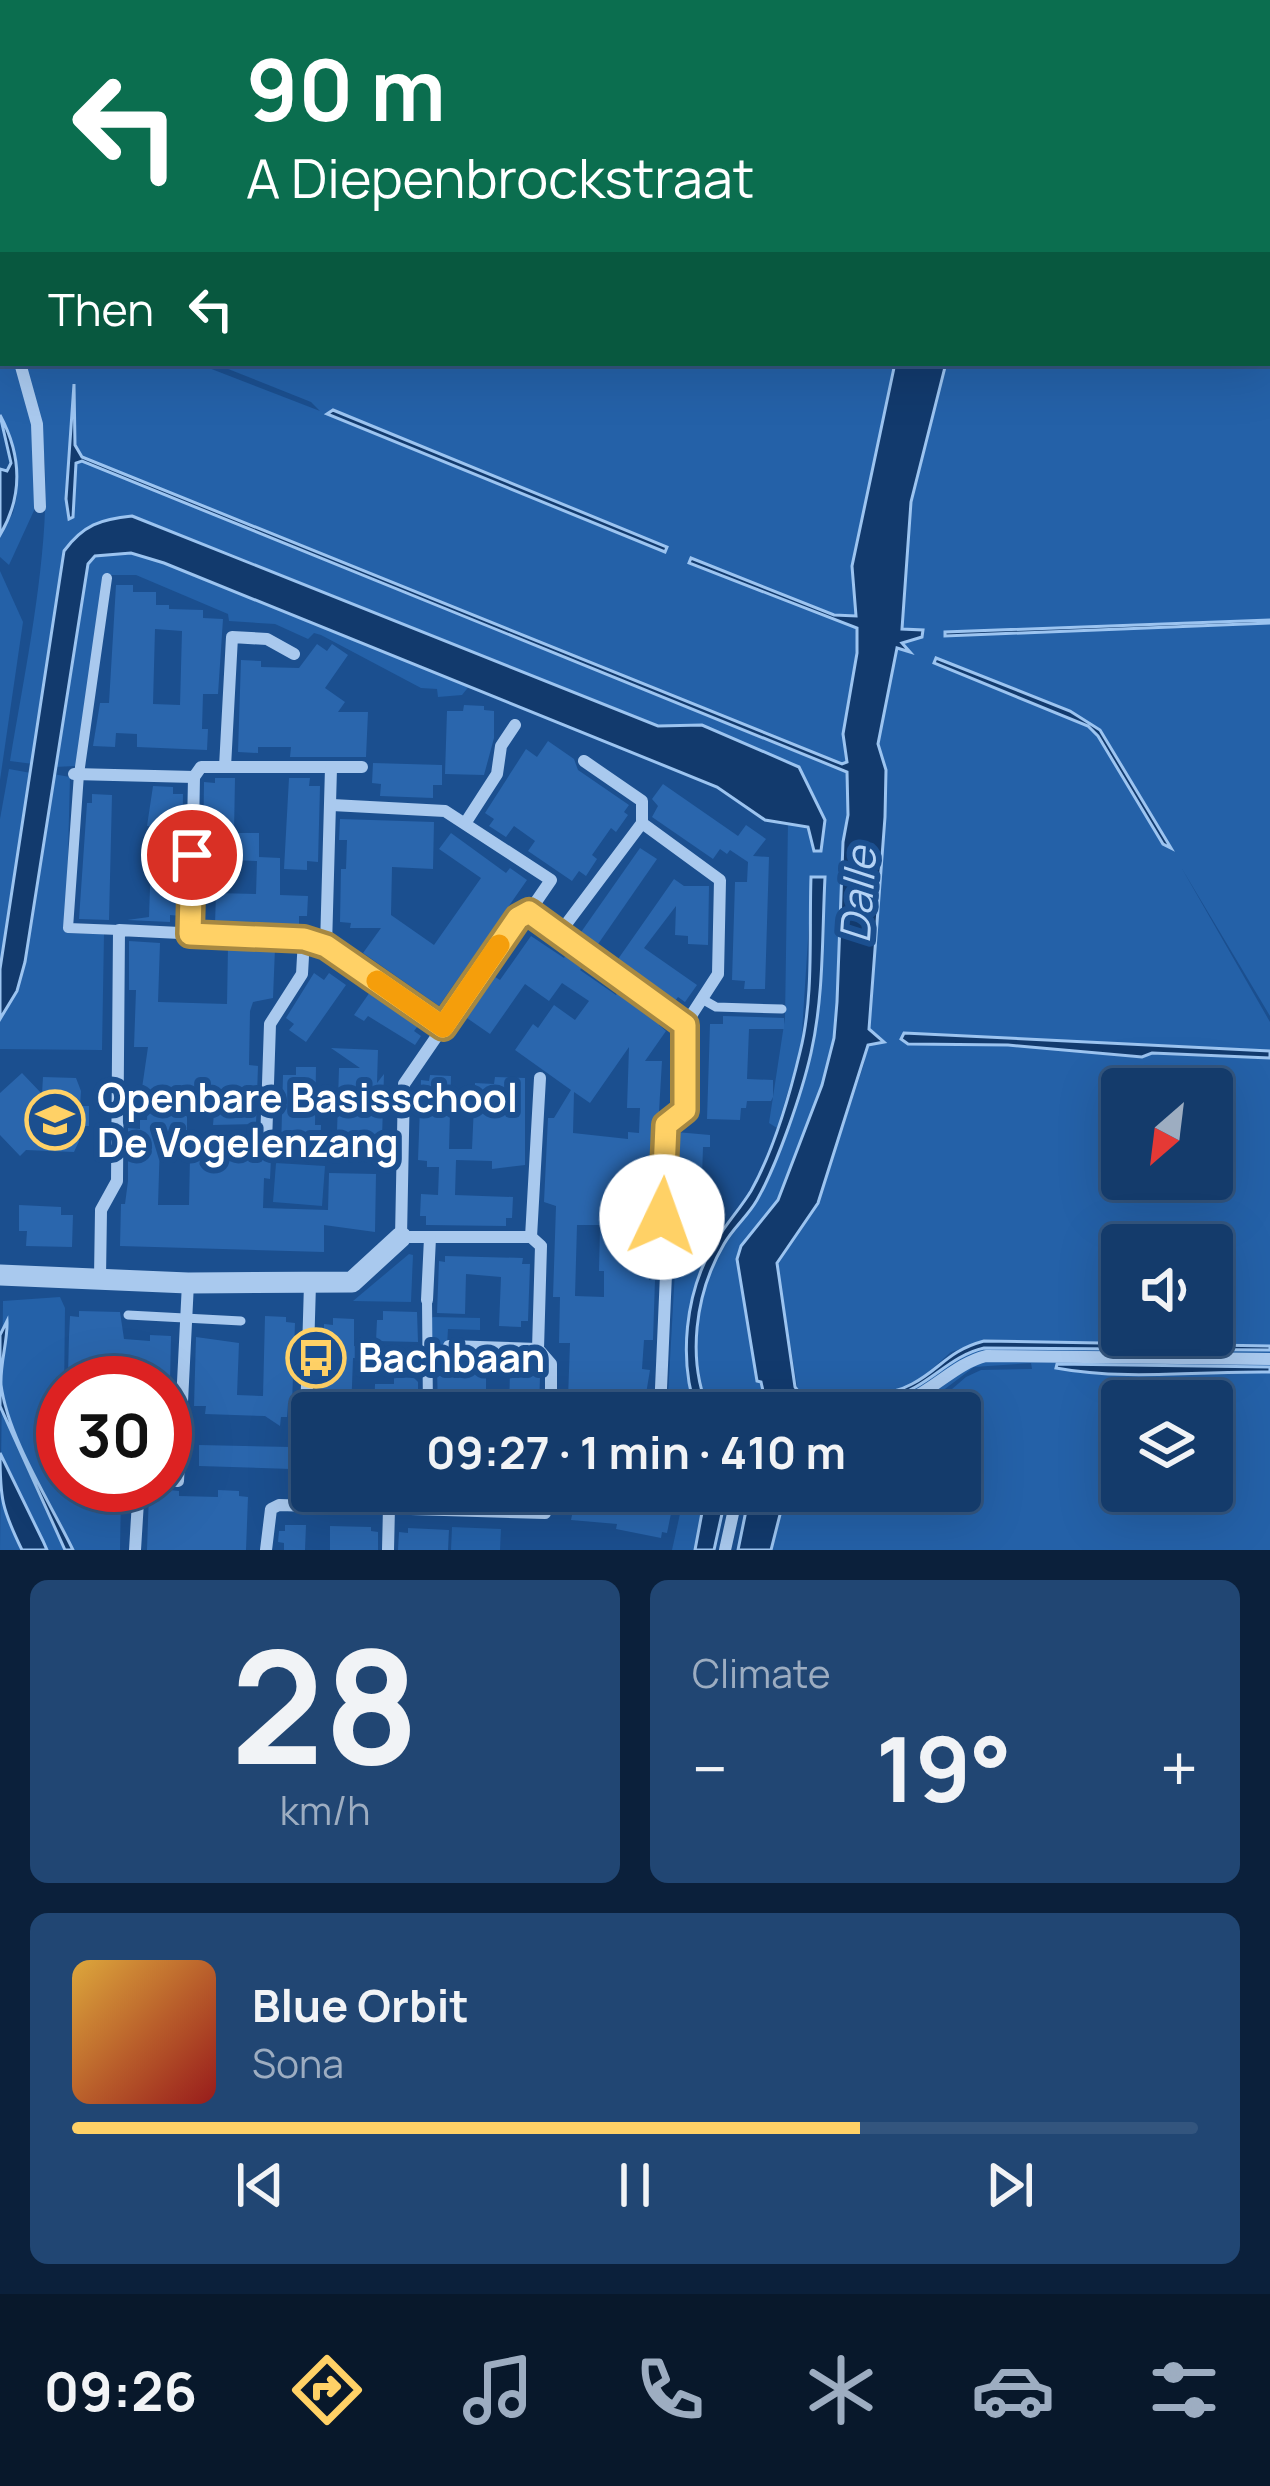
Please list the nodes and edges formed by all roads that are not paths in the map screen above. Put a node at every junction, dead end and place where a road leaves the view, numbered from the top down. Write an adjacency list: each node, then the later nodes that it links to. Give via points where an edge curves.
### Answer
1 (21, 366): 2 (street, via 38,424)
2 (40, 507)
3 (107, 578): 10 (street)
4 (294, 655): 7 (street, via 267,640 232,637)
5 (515, 724): 13 (street, via 500,746 497,774)
6 (584, 761): 14 (street, via 642,801)
7 (225, 767): 9 (street); 11 (street, via 201,767)
8 (362, 767): 9 (street)
9 (331, 768): 12 (street)
10 (77, 774): 11 (street); 16 (street, via 68,928)
11 (194, 777): 17 (street)
12 (332, 805): 13 (street, via 445,811); 20 (street)
13 (466, 822): 15 (street, via 551,880)
14 (642, 823): 18 (street); 21 (street, via 720,880 718,974)
15 (529, 912): 18 (street); 24 (street)
16 (119, 930): 17 (street); 33 (street, via 116,1181 100,1210)
17 (190, 934): 19 (street)
18 (558, 935): 23 (street)
19 (304, 939): 20 (street); 26 (street, via 302,974 270,1024 266,1143)
20 (326, 946): 24 (street)
21 (702, 999): 22 (lane); 23 (street)
22 (782, 1010)
23 (685, 1025): 47 (street, via 685,1110 666,1125)
24 (443, 1027): 28 (street, via 404,1084)
25 (540, 1078): 30 (street)
26 (190, 1141)
27 (337, 1154): 28 (lane)
28 (402, 1155): 29 (street)
29 (401, 1237): 31 (street); 35 (street, via 352,1282)
30 (531, 1237): 31 (street); 41 (street, via 541,1246)
31 (430, 1238): 36 (street)
32 (0, 1275): 33 (street)
33 (100, 1278): 34 (street)
34 (188, 1283): 35 (street); 38 (street)
35 (310, 1284): 44 (street)
36 (427, 1300): 45 (street)
37 (128, 1315): 38 (lane)
38 (187, 1318): 39 (lane); 42 (street)
39 (241, 1321)
40 (449, 1346): 41 (street)
41 (538, 1349): 46 (street, via 551,1364)
42 (185, 1356)
43 (1270, 1359): 48 (street, via 986,1356)
44 (307, 1392)
45 (428, 1392)
46 (551, 1392)
47 (661, 1392)
48 (923, 1392)
49 (291, 1506): 56 (street, via 271,1509)
50 (137, 1512): 55 (street)
51 (389, 1512): 57 (street)
52 (515, 1512): 53 (street)
53 (545, 1512)
54 (733, 1512): 58 (street)
55 (135, 1550)
56 (266, 1550)
57 (388, 1550)
58 (725, 1550)

